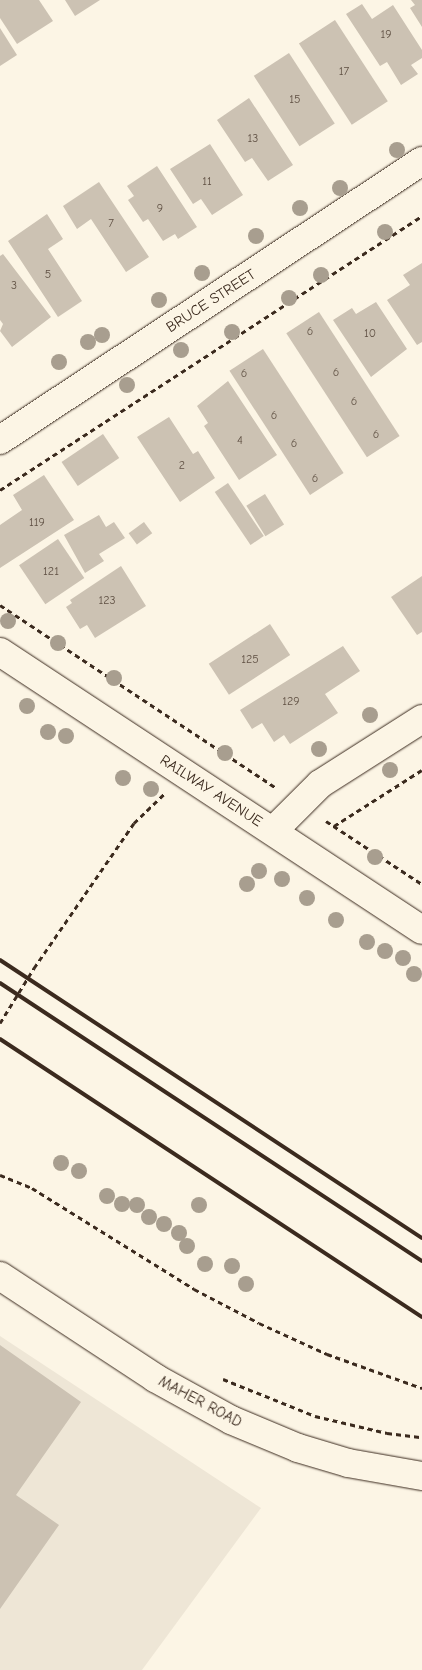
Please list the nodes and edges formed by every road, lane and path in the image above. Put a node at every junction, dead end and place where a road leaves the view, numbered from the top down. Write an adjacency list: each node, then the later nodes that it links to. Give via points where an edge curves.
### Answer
1 (422, 161): 3 (street, BRUCE STREET)
2 (422, 216): 4 (path)
3 (0, 440)
4 (0, 490)
5 (0, 605): 10 (path)
6 (0, 652): 8 (street, RAILWAY AVENUE)
7 (422, 719): 10 (street, via 320,784)
8 (178, 770): 12 (street, RAILWAY AVENUE); 15 (path, via 165,793 134,823)
9 (422, 770): 11 (path)
10 (300, 804): 11 (path); 12 (street)
11 (334, 826): 13 (path)
12 (273, 831): 14 (street, RAILWAY AVENUE)
13 (422, 884)
14 (422, 930)
15 (0, 1023)
16 (0, 1175): 19 (path, via 32,1188 194,1289 259,1324 327,1354)
17 (0, 1276): 21 (street, MAHER ROAD, via 155,1378 230,1420 298,1448 348,1463)
18 (215, 1375): 20 (path, via 315,1416)
19 (422, 1388)
20 (422, 1438)
21 (422, 1476)

